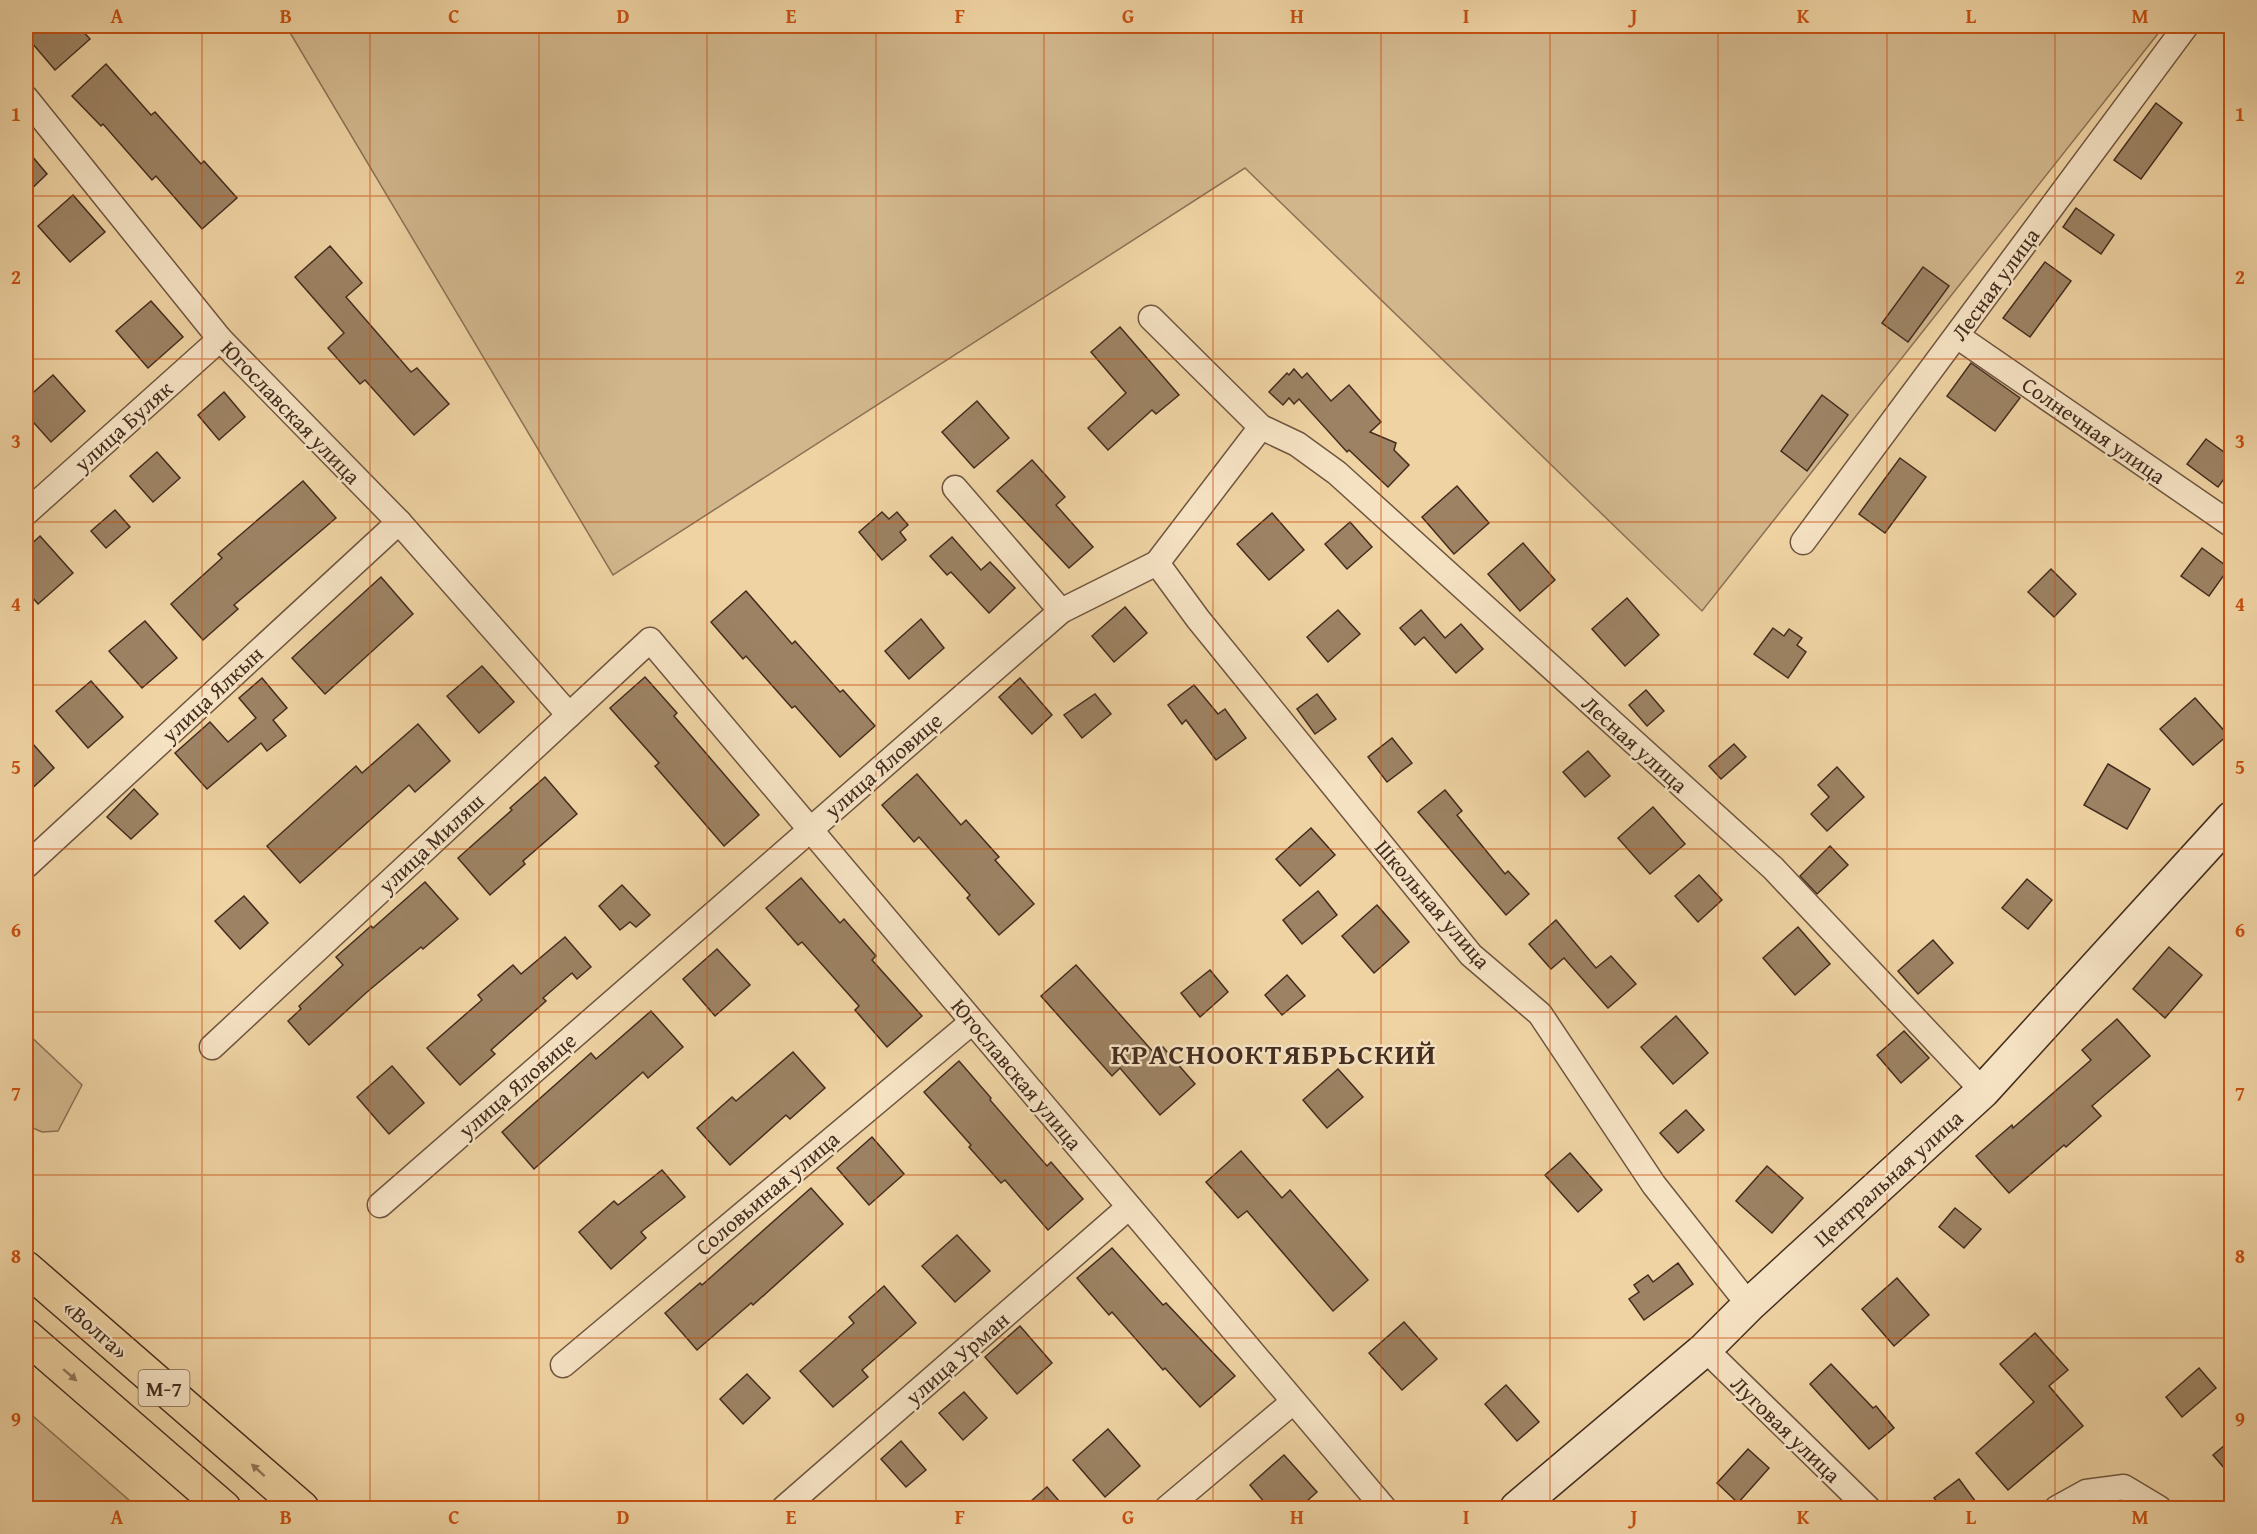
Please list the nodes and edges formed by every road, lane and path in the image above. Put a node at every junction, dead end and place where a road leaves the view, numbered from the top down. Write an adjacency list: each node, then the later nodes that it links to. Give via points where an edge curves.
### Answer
1 (2186, 26): 4 (street, Лесная улица)
2 (26, 98): 5 (street, Югославская улица)
3 (1151, 318): 6 (street)
4 (1957, 336): 10 (street, Солнечная улица); 11 (street, Лесная улица)
5 (220, 339): 8 (street, улица Буляк); 9 (street, Югославская улица)
6 (1261, 427): 12 (street, улица Яловице); 21 (street, Лесная улица, via 1297,444 1337,474 1773,868)
7 (955, 488): 13 (street)
8 (26, 513)
9 (399, 522): 15 (street, Югославская улица); 18 (street, улица Ялкын)
10 (2232, 525)
11 (1803, 542)
12 (1156, 562): 13 (street, улица Яловице); 25 (street, Школьная улица, via 1471,955 1540,1014 1654,1185)
13 (1061, 611): 17 (street, улица Яловице)
14 (650, 640): 15 (street, улица Миляш); 17 (street, Югославская улица)
15 (569, 715): 20 (street, улица Миляш)
16 (2232, 818): 21 (street, Центральная улица)
17 (809, 829): 19 (street, Югославская улица); 22 (street, улица Яловице)
18 (26, 866)
19 (972, 1022): 23 (street, Югославская улица); 28 (street, Соловьиная улица)
20 (212, 1047)
21 (1983, 1091): 25 (street, Центральная улица)
22 (380, 1205)
23 (1129, 1207): 29 (street, Югославская улица); 32 (street, улица Урман)
24 (26, 1268): 31 (highway, «Волга» / М-7, one-way to 24)
25 (1749, 1305): 27 (street, Центральная улица)
26 (26, 1336): 30 (highway, М-7, one-way to 30)
27 (1705, 1349): 35 (street, Центральная улица); 36 (street, Луговая улица)
28 (562, 1365)
29 (1293, 1402): 33 (street); 34 (street, Югославская улица)
30 (224, 1509)
31 (302, 1509)
32 (784, 1509)
33 (1167, 1509)
34 (1384, 1509)
35 (1517, 1509)
36 (1868, 1509)
37 (2057, 1509): 38 (street, via 2086,1492 2124,1487)
38 (2159, 1509)

